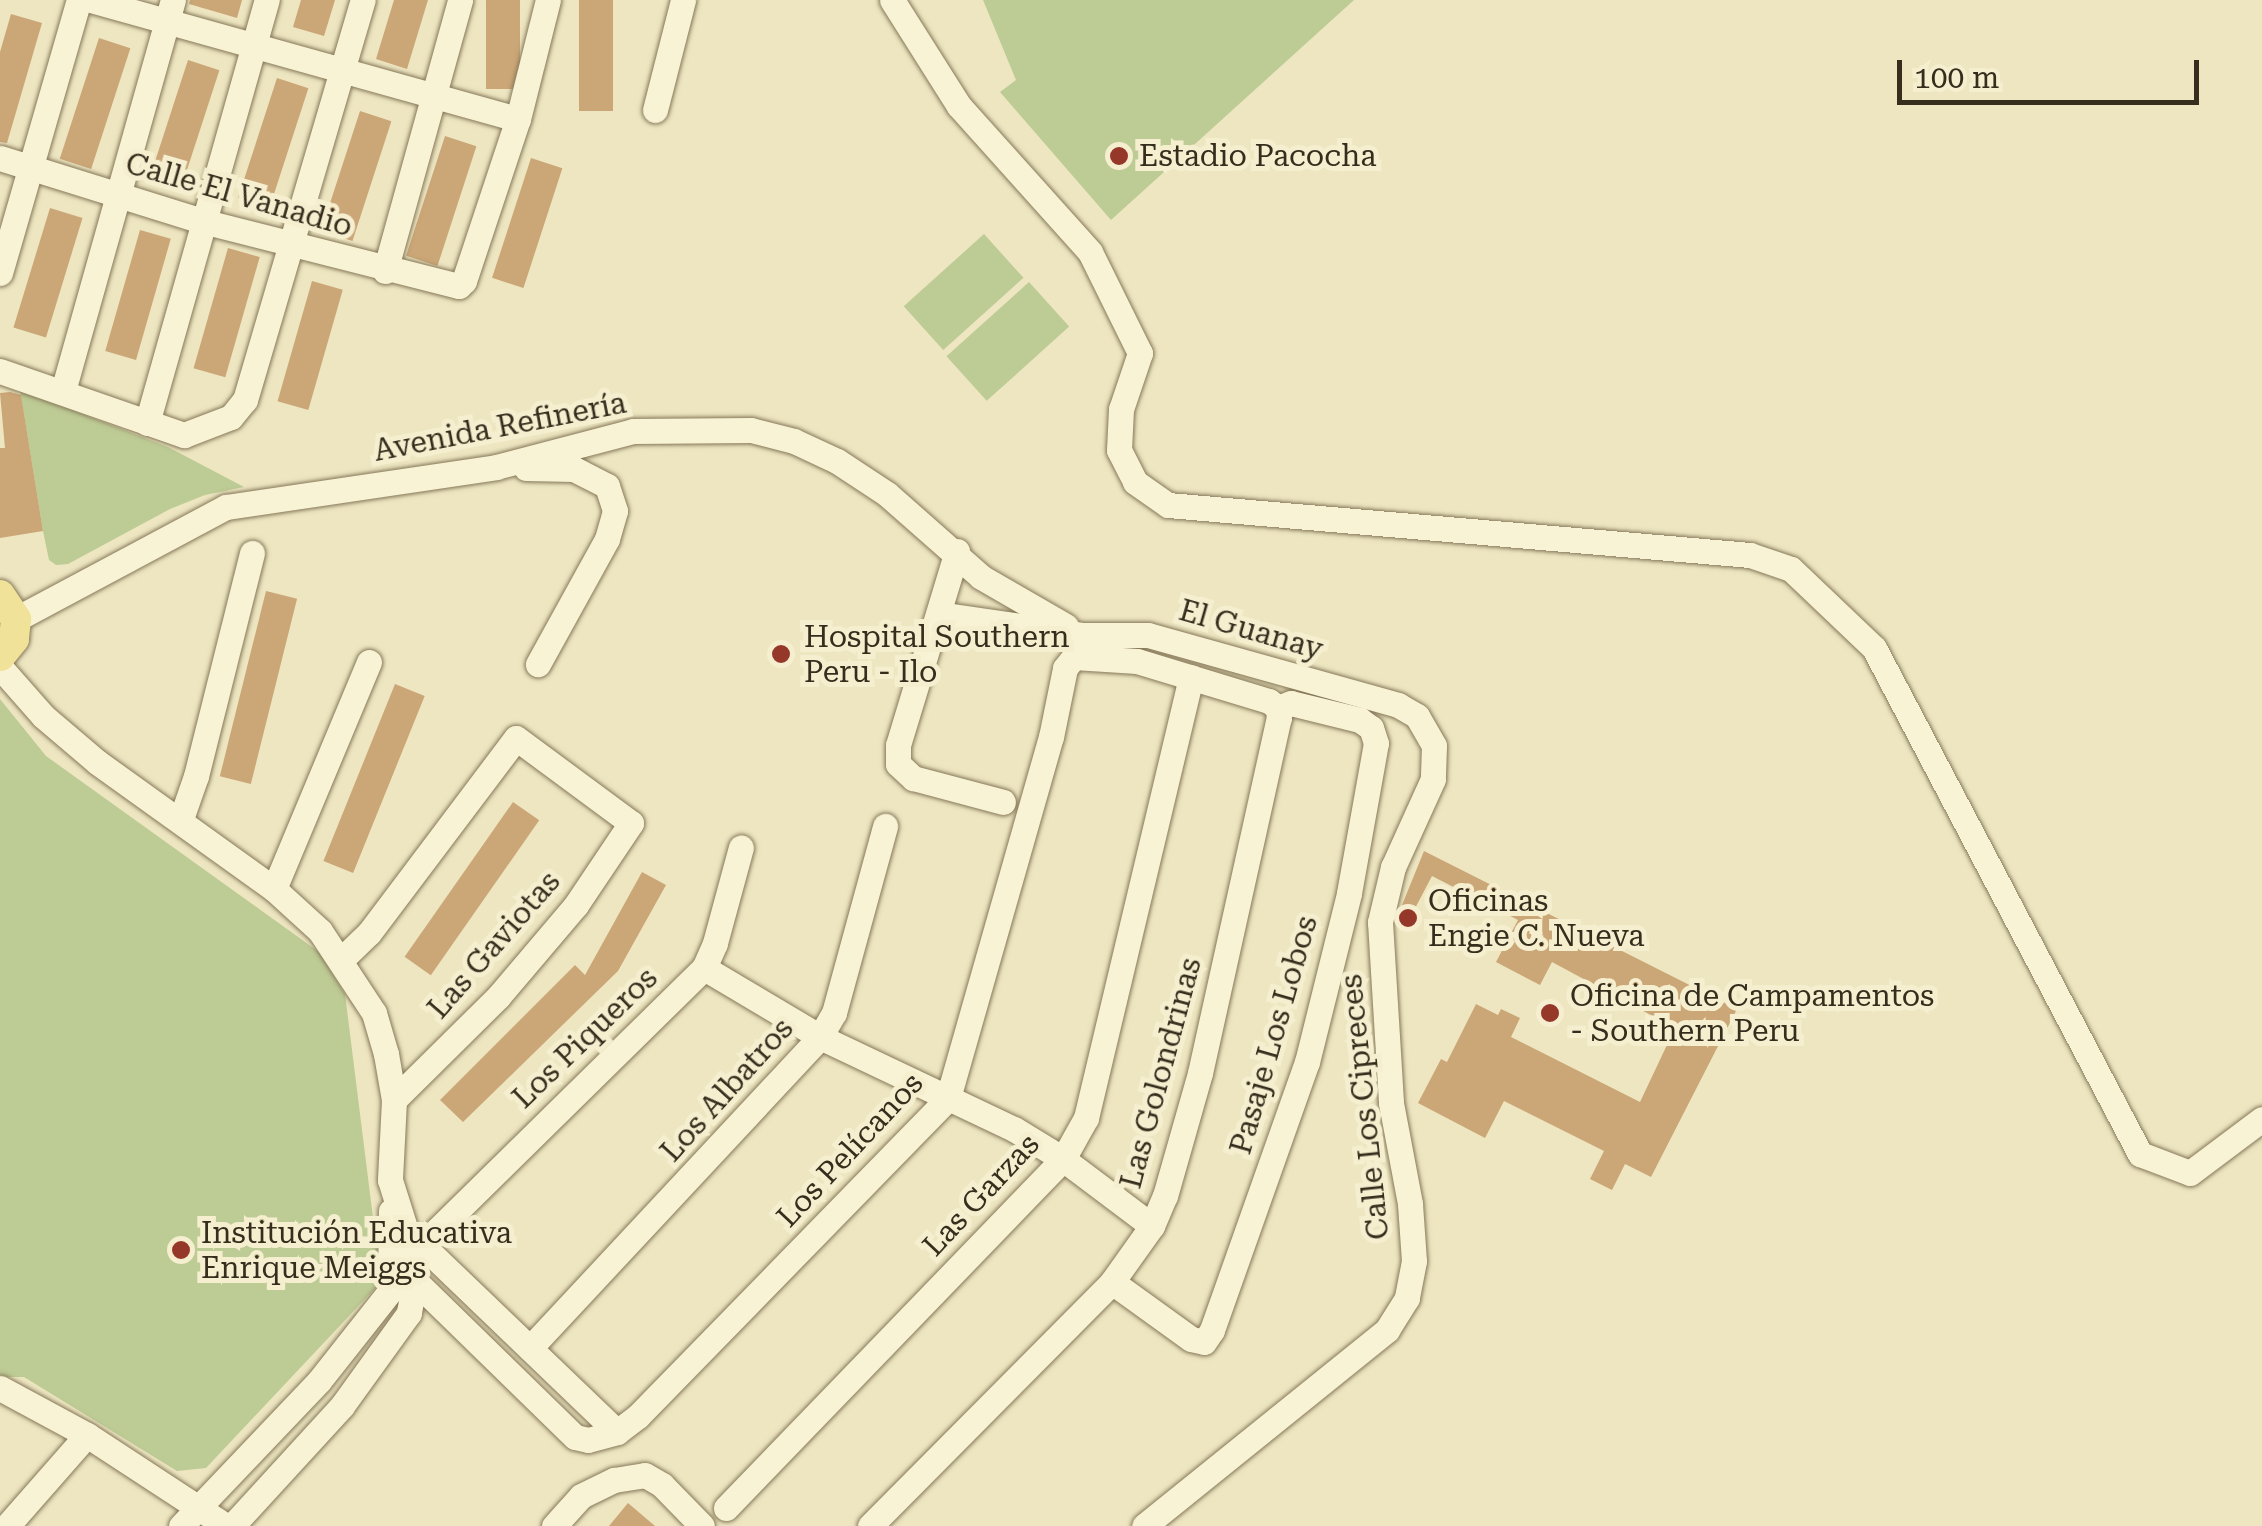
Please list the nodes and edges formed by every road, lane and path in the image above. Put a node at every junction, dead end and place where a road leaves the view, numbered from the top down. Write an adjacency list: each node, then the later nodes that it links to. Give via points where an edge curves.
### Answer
1 (79, 0): 16 (street)
2 (92, 0): 9 (street)
3 (267, 0): 10 (street)
4 (363, 0): 11 (street)
5 (460, 0): 12 (street)
6 (548, 0): 14 (street)
7 (683, 0): 13 (street)
8 (892, 0): 48 (street, via 958,106 1090,252 1140,354 1121,409 1120,450 1135,482 1168,506 1750,555 1791,569 1874,648 2140,1154 2190,1173)
9 (170, 11): 10 (street); 17 (street)
10 (254, 44): 11 (street); 18 (street)
11 (344, 69): 12 (street); 19 (street)
12 (434, 94): 14 (street); 20 (street)
13 (655, 110)
14 (518, 119): 20 (street, Calle El Vanadio, via 462,284)
15 (0, 158): 16 (street, Calle El Vanadio)
16 (30, 166): 17 (street, Calle El Vanadio); 21 (street)
17 (120, 194): 18 (street, Calle El Vanadio); 23 (street)
18 (206, 222): 19 (street, Calle El Vanadio); 24 (street)
19 (294, 245): 20 (street, Calle El Vanadio); 24 (street, via 246,400 221,423 184,435)
20 (385, 270)
21 (0, 274)
22 (0, 372): 23 (street)
23 (63, 391): 24 (street)
24 (146, 423)
25 (496, 467): 26 (street, Avenida Refinería, via 633,431 751,430 837,461); 28 (street, Avenida Refinería, via 226,507); 33 (street, via 574,469 607,486 616,511 608,539)
26 (957, 551): 29 (street); 30 (street, Avenida Refinería, via 982,576)
27 (252, 553): 39 (street)
28 (8, 607): 31 (main road, via 14,639)
29 (938, 614): 30 (street, El Guanay); 38 (street, via 898,744 898,764 913,778)
30 (1084, 635): 36 (street, El Guanay, via 1148,636)
31 (0, 656)
32 (369, 662): 42 (street)
33 (538, 664)
34 (0, 667): 39 (street, via 97,762)
35 (1191, 677): 37 (street, Los Pelícanos); 46 (street, Los Pelícanos, via 1138,661 1085,657 1074,657 1065,668); 49 (street, Las Garzas, via 1095,1090)
36 (1398, 705): 65 (street, Calle Los Cipreces, via 1416,716 1434,746 1433,779 1393,867 1380,922 1392,1103 1410,1204 1414,1261 1408,1298 1387,1330)
37 (1278, 708): 50 (street, Las Golondrinas, via 1200,1073); 53 (street, Pasaje Los Lobos, via 1292,704 1360,720 1376,743 1349,893 1306,1062 1204,1342)
38 (1003, 802)
39 (181, 819): 42 (street)
40 (885, 826): 45 (street, Los Albatros, via 834,1013)
41 (740, 847): 44 (street, Los Piqueros)
42 (274, 889): 43 (street)
43 (342, 959): 47 (street, via 374,1012); 47 (street, Las Gaviotas, via 369,933 516,738 632,823 576,905 498,997)
44 (704, 968): 45 (street); 51 (street, Los Piqueros)
45 (820, 1036): 46 (street); 54 (street, Los Albatros)
46 (948, 1098): 49 (street); 56 (street, Los Pelícanos)
47 (394, 1100): 51 (street, via 390,1180)
48 (2262, 1119)
49 (1063, 1159): 50 (street); 58 (street, Las Garzas)
50 (1152, 1226): 53 (street, Las Golondrinas)
51 (407, 1237): 52 (street); 54 (street)
52 (404, 1276): 56 (street, via 575,1437); 59 (street, via 319,1381); 61 (street, via 409,1313 342,1406)
53 (1112, 1282): 64 (street, Las Golondrinas)
54 (530, 1348): 56 (street)
55 (0, 1388): 57 (street)
56 (617, 1432)
57 (86, 1435): 59 (street); 60 (street)
58 (726, 1508)
59 (190, 1517): 61 (street)
60 (7, 1526)
61 (229, 1526)
62 (554, 1526): 63 (street, via 581,1496 645,1475)
63 (702, 1526)
64 (870, 1526)
65 (1144, 1526)

